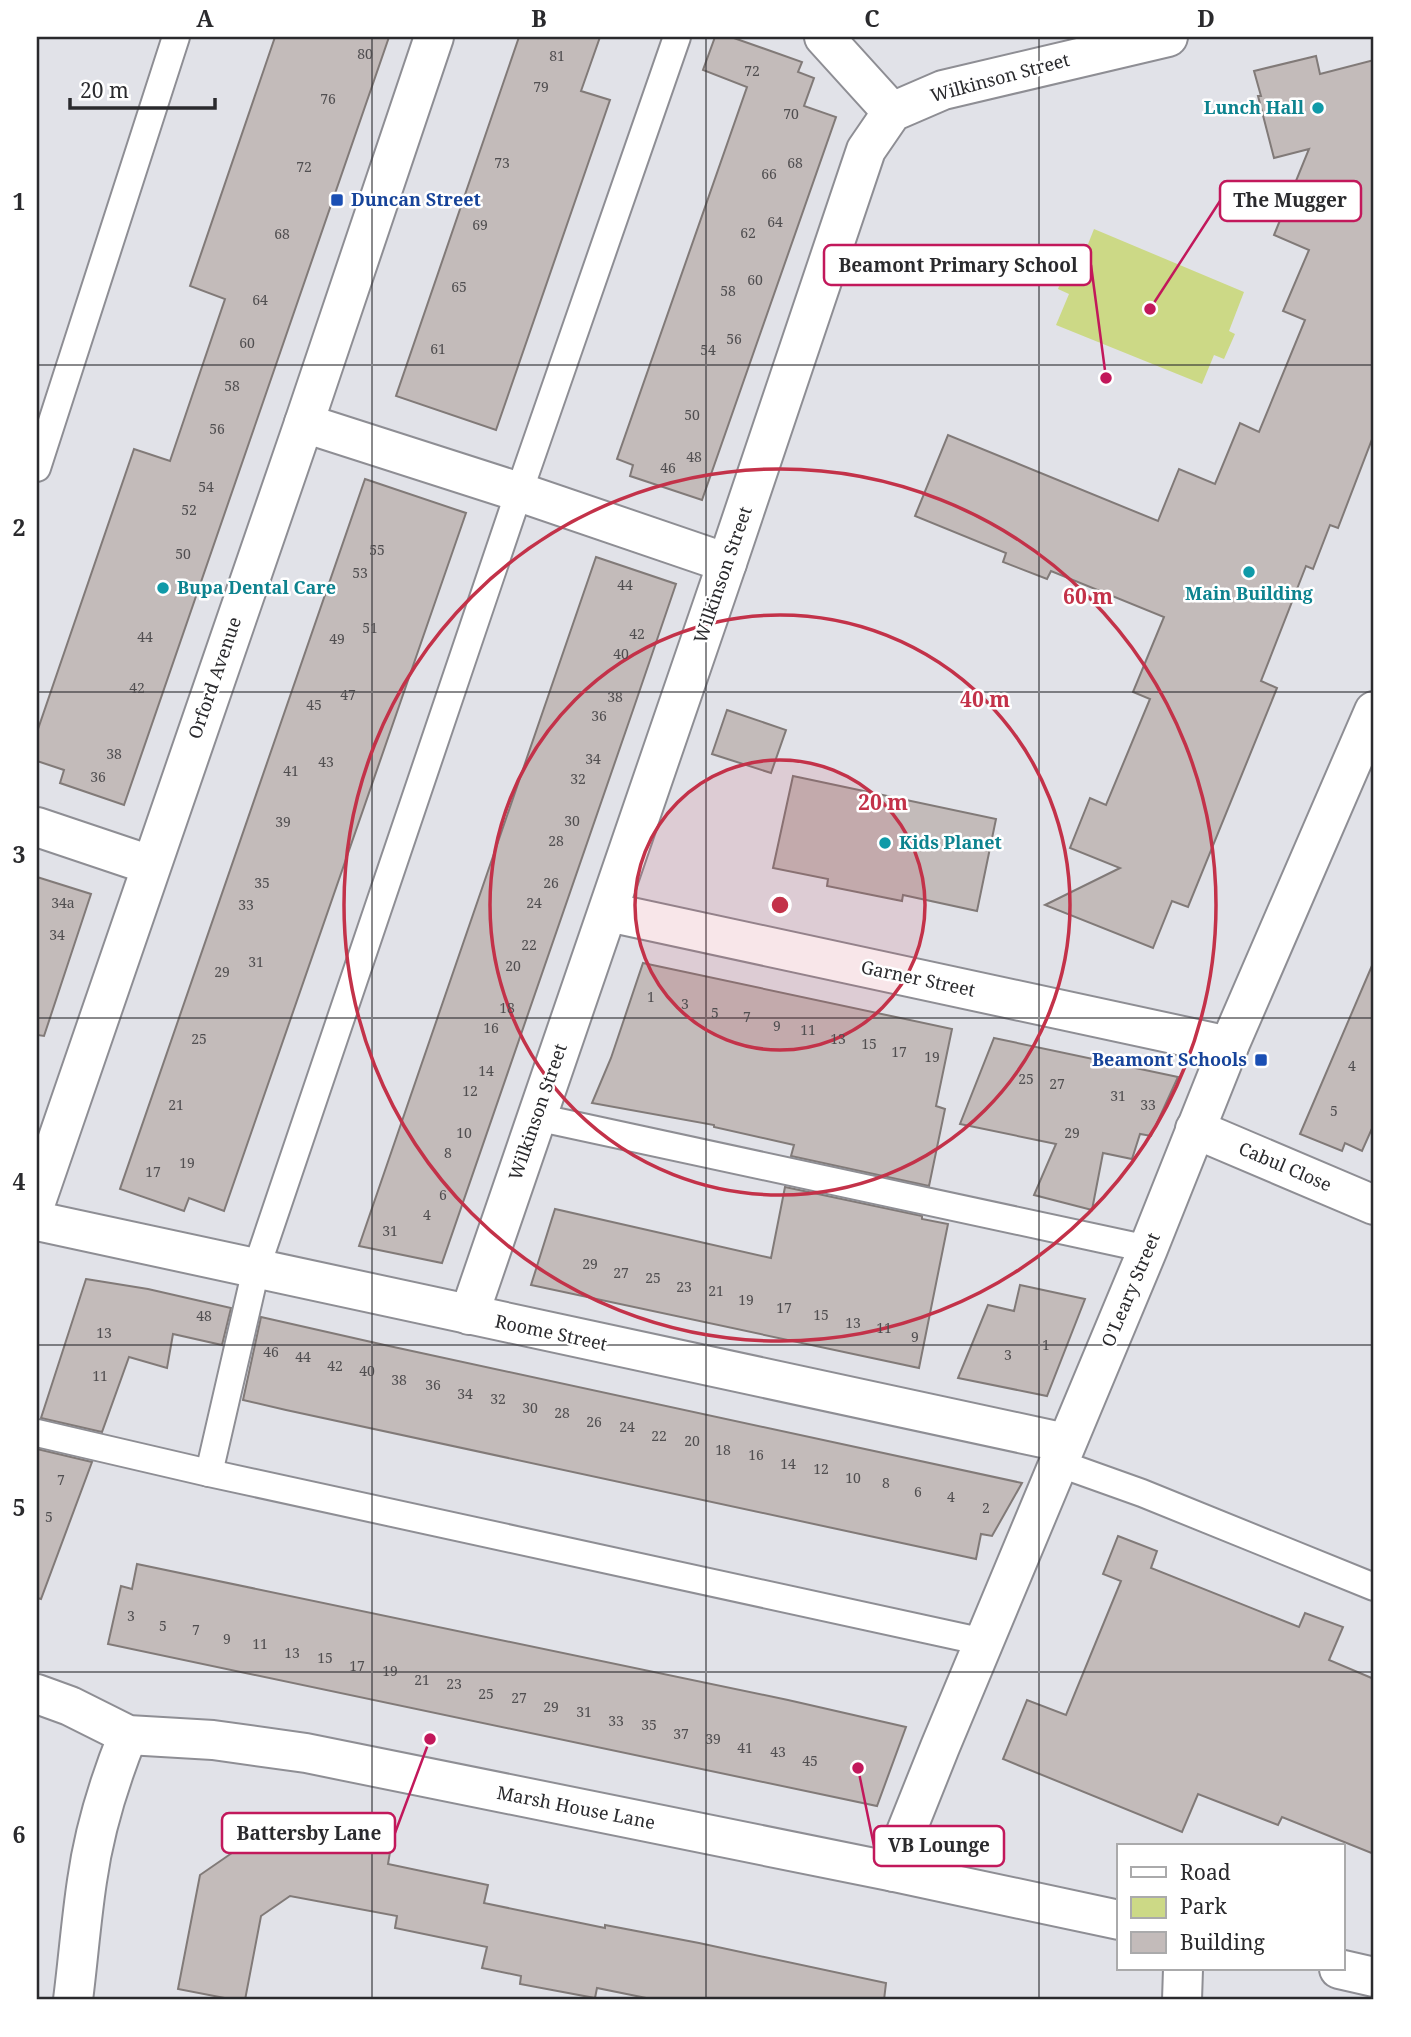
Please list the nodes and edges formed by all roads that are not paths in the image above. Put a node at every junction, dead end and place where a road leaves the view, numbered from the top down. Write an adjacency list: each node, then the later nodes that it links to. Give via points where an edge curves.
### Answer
1 (176, 37): 8 (lane)
2 (434, 37): 7 (street, Orford Avenue)
3 (677, 37): 9 (lane)
4 (824, 37): 6 (street)
5 (1168, 37): 6 (street, Wilkinson Street, via 943,90)
6 (892, 112): 10 (street, Wilkinson Street, via 866,150)
7 (304, 423): 9 (street); 13 (street, Orford Avenue)
8 (37, 468)
9 (519, 492): 10 (street); 22 (lane)
10 (727, 563): 14 (street, Wilkinson Street)
11 (1374, 711): 15 (street, O'Leary Street)
12 (37, 827): 13 (street)
13 (150, 865): 18 (street, Orford Avenue)
14 (608, 912): 15 (street, Garner Street); 16 (street, Wilkinson Street)
15 (1229, 1046): 17 (street, O'Leary Street)
16 (536, 1118): 21 (lane); 23 (street, Wilkinson Street)
17 (1195, 1129): 19 (street, Cabul Close); 21 (street, O'Leary Street)
18 (37, 1199)
19 (1374, 1205)
20 (37, 1221): 22 (street, Roome Street)
21 (1148, 1249): 25 (street, O'Leary Street)
22 (256, 1269): 23 (street, Roome Street); 26 (lane)
23 (469, 1315): 25 (street, Roome Street)
24 (37, 1433): 26 (lane)
25 (1062, 1453): 27 (lane, via 1142,1493); 28 (street, O'Leary Street)
26 (209, 1473): 28 (lane)
27 (1374, 1587)
28 (984, 1642): 31 (street, O'Leary Street)
29 (37, 1694): 30 (street, Marsh House Lane)
30 (128, 1735): 31 (street, Marsh House Lane, via 213,1740 306,1753); 36 (street, via 111,1777 95,1839)
31 (894, 1872): 32 (street, Marsh House Lane)
32 (1117, 1920)
33 (1183, 1970): 37 (street)
34 (1343, 1970): 35 (street)
35 (1374, 1977)
36 (73, 2000)
37 (1182, 2000)

